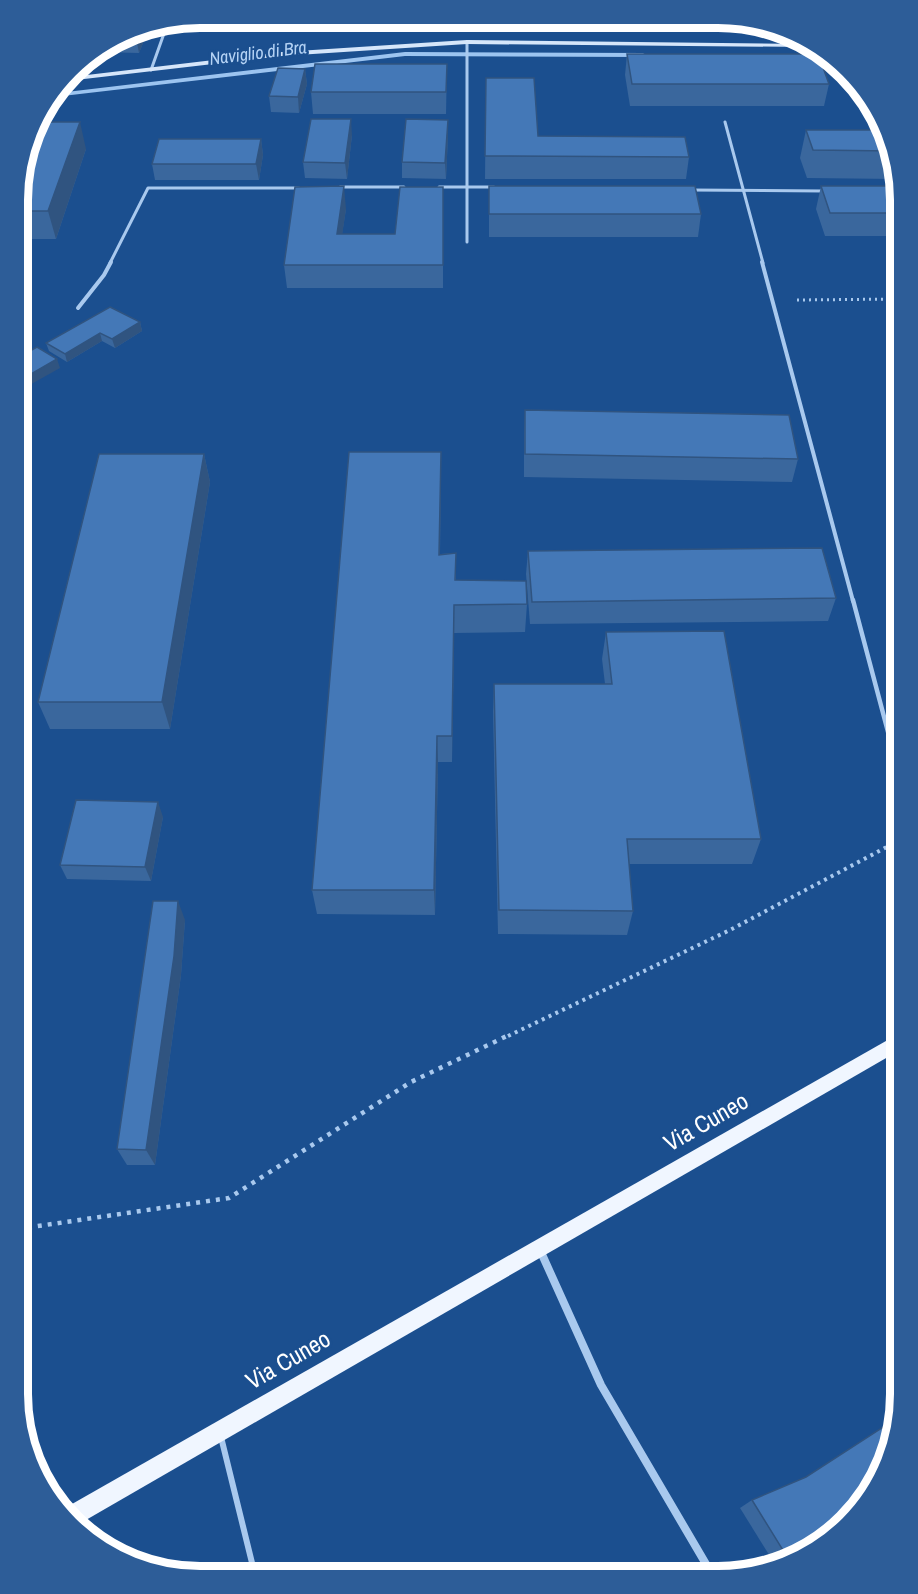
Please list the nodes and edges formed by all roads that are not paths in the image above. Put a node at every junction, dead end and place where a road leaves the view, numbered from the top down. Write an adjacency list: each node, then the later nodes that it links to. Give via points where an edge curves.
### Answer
1 (164, 32): 4 (lane)
2 (466, 44): 3 (main road); 4 (main road, via 362,46); 9 (lane)
3 (791, 46)
4 (151, 70): 5 (main road)
5 (80, 78)
6 (724, 122): 14 (lane)
7 (410, 187): 11 (lane)
8 (434, 187): 9 (lane)
9 (469, 187): 12 (lane); 16 (lane)
10 (303, 188): 17 (lane, via 148,188 104,275)
11 (338, 188)
12 (505, 188)
13 (683, 190): 14 (lane)
14 (743, 191): 15 (lane); 18 (lane)
15 (827, 191)
16 (467, 242)
17 (78, 309)
18 (890, 738)
19 (889, 1047): 20 (main road, Via Cuneo)
20 (538, 1247): 21 (main road, Via Cuneo); 24 (street, via 601,1385)
21 (219, 1429): 22 (main road, Via Cuneo); 23 (lane)
22 (77, 1512)
23 (253, 1566)
24 (707, 1566)

